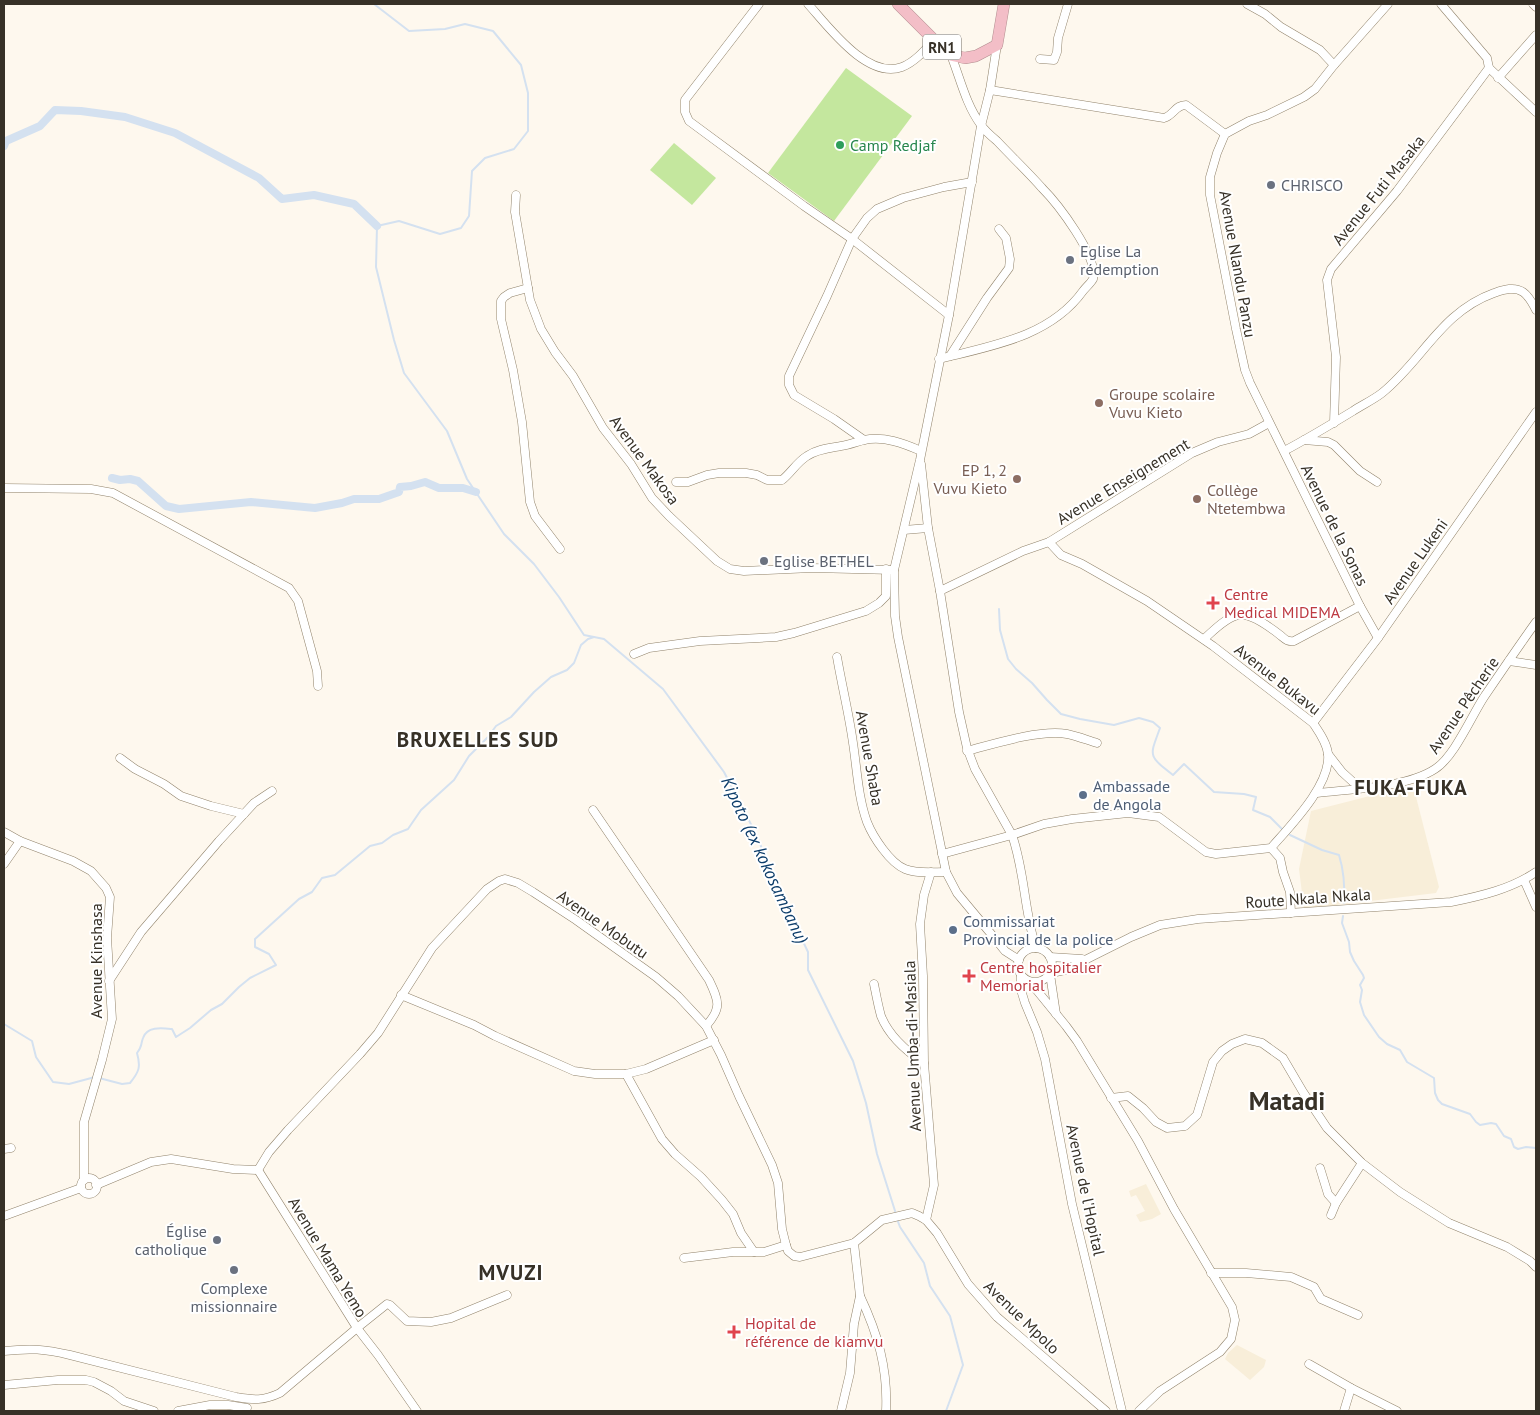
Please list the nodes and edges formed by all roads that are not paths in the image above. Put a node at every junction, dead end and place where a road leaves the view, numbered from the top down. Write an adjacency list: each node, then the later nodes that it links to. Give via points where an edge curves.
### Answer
1 (759, 4): 26 (street, via 685,100 684,112 698,129)
2 (808, 4): 12 (street, via 848,48 878,66 893,69 903,66 917,58)
3 (898, 4): 12 (highway, RN1)
4 (1004, 4): 13 (highway)
5 (1068, 4): 15 (street, via 1054,60)
6 (1247, 4): 16 (street, via 1320,50)
7 (1388, 4): 16 (street)
8 (1441, 4): 17 (street, via 1487,58)
9 (1533, 4): 10 (street)
10 (1536, 7)
11 (1536, 35): 18 (street)
12 (934, 40): 14 (highway, RN1)
13 (997, 45): 14 (highway, RN1, via 976,56); 19 (street)
14 (951, 55): 21 (street)
15 (1040, 59)
16 (1334, 65): 22 (street, via 1315,89 1304,97)
17 (1489, 68): 18 (street); 34 (street, Avenue Futi Masaka, via 1397,191 1331,269 1327,280 1336,357)
18 (1498, 78): 20 (street)
19 (990, 90): 21 (street); 22 (street, via 1164,118 1180,105 1186,105)
20 (1536, 112)
21 (981, 126): 23 (street); 30 (street, via 1064,214 1079,236 1093,267 1093,280 1077,300 1034,330 1011,341)
22 (1225, 134): 33 (street, Avenue Nlandu Panzu, via 1210,177 1210,194 1245,370)
23 (972, 182): 26 (street, via 911,196 877,209); 29 (street)
24 (516, 195): 27 (street, Avenue Makosa, via 515,212)
25 (999, 229): 30 (street, via 1006,238 1009,268)
26 (852, 239): 29 (street); 35 (street, via 789,376 788,385 794,395)
27 (528, 288): 46 (street, via 504,296 501,319 522,422 530,502 535,516); 47 (street, Avenue Makosa, via 532,310 541,329 603,428 652,498 717,561 744,571 812,568)
28 (1536, 310): 34 (street, via 1525,293 1512,288 1481,298 1462,309 1442,327 1391,385)
29 (949, 315): 31 (street)
30 (950, 356): 31 (street)
31 (939, 359): 37 (street)
32 (1536, 412): 51 (street, Avenue Lukeni)
33 (1269, 423): 38 (street, Avenue de la Sonas); 45 (street, Avenue Enseignement, via 1249,434 1192,452)
34 (1334, 423): 36 (street)
35 (864, 440): 37 (street, via 901,442); 40 (street, via 808,455 782,480 767,480 757,474 719,473)
36 (1304, 440): 38 (street); 41 (street, via 1334,445 1360,471)
37 (921, 451): 39 (street)
38 (1284, 451): 49 (street, Avenue de la Sonas)
39 (920, 460): 43 (street); 44 (street)
40 (676, 482)
41 (1377, 482)
42 (4, 488): 57 (street, via 91,489 114,493 289,588 298,601)
43 (928, 528): 44 (street); 48 (street)
44 (904, 530): 47 (street)
45 (1049, 542): 48 (street, Avenue Enseignement); 52 (street, Avenue Bukavu, via 1060,555 1147,601)
46 (560, 549)
47 (890, 570): 53 (street, via 886,596 866,611 776,636 700,641 649,648); 72 (street, via 898,637)
48 (940, 591): 60 (street, via 958,712)
49 (1360, 606): 51 (street, Avenue de la Sonas); 52 (street, via 1294,641 1286,641 1268,626 1240,614 1221,624)
50 (1536, 622): 55 (street, Avenue Pêcherie)
51 (1378, 638): 58 (street, Avenue Lukeni)
52 (1204, 640): 58 (street, Avenue Bukavu)
53 (634, 654)
54 (837, 657): 74 (street, Avenue Shaba, via 868,822 877,840 899,866)
55 (1509, 661): 56 (street); 63 (street, Avenue Pêcherie, via 1446,760 1418,777)
56 (1536, 665)
57 (318, 686)
58 (1313, 723): 61 (street, Avenue Bukavu)
59 (1097, 743): 60 (street, via 1066,734 1044,734)
60 (968, 751): 69 (street)
61 (1328, 754): 63 (street, Avenue Bukavu, via 1353,782); 65 (street, via 1326,770)
62 (120, 758): 67 (street, via 134,770 181,796)
63 (1367, 787): 65 (street, Avenue Pêcherie)
64 (272, 791): 67 (street, via 254,802)
65 (1317, 792): 71 (street)
66 (593, 810): 91 (street, via 709,980 717,998 716,1015)
67 (244, 814): 86 (street, via 141,932)
68 (4, 832): 70 (street, Avenue Kinshasa)
69 (1012, 835): 71 (street, via 1044,824 1128,812 1159,817 1206,852 1216,854); 72 (street); 80 (street, via 1019,859 1029,928)
70 (20, 841): 73 (street); 86 (street, Avenue Kinshasa, via 73,861 90,871 106,888 110,897 107,938)
71 (1271, 848): 79 (street, via 1280,858 1290,892)
72 (942, 854): 75 (street)
73 (4, 864)
74 (931, 872): 75 (street, Avenue Shaba); 93 (street, Avenue Umba-di-Masiala, via 920,924)
75 (946, 872): 83 (street, via 957,893 996,941)
76 (1536, 872): 77 (street, Route Nkala Nkala)
77 (1524, 880): 78 (street); 79 (street, Route Nkala Nkala, via 1487,895 1451,902)
78 (1536, 907)
79 (1291, 913): 82 (street, Route Nkala Nkala, via 1198,919 1160,926)
80 (1036, 948): 81 (street); 83 (street, via 1023,954)
81 (1050, 957): 82 (street); 84 (street)
82 (1084, 959): 84 (street, Route Nkala Nkala)
83 (1019, 960): 85 (street)
84 (1051, 973): 87 (street, via 1042,981); 90 (street)
85 (1021, 975): 87 (street); 127 (street, Avenue de l'Hopital, via 1021,990 1046,1059 1072,1204)
86 (109, 980): 99 (street, Avenue Kinshasa, via 112,1019 84,1122)
87 (1030, 982): 90 (street)
88 (874, 984): 93 (street, via 889,1031)
89 (401, 996): 91 (street, Avenue Mobutu, via 432,948 487,889 505,879 518,883 548,902 656,977); 94 (street, via 574,1071); 98 (street, Avenue Mobutu, via 378,1033 288,1130)
90 (1056, 1014): 95 (street)
91 (706, 1026): 92 (street, Avenue Mobutu)
92 (714, 1040): 94 (street); 106 (street, Avenue Mobutu, via 772,1165 778,1183)
93 (924, 1064): 104 (street, Avenue Umba-di-Masiala, via 934,1185)
94 (626, 1074): 107 (street, via 662,1139 722,1200)
95 (1111, 1098): 96 (street, via 1128,1096 1167,1128 1185,1126 1197,1115 1213,1062 1222,1051 1246,1039 1262,1043 1283,1058 1327,1128); 110 (street)
96 (1362, 1164): 101 (street); 109 (street, via 1450,1223 1507,1248)
97 (1320, 1168): 101 (street, via 1328,1194)
98 (258, 1170): 100 (street, via 170,1159 151,1162); 114 (street, Avenue Mama Yemo)
99 (83, 1184): 100 (street, via 90,1178); 100 (street, via 83,1192 90,1194 96,1189); 103 (street)
100 (96, 1184)
101 (1336, 1203): 102 (street)
102 (1331, 1215)
103 (4, 1216)
104 (926, 1220): 105 (street, Avenue Mpolo, via 912,1212 882,1220); 126 (street, Avenue Mpolo, via 968,1284 997,1317)
105 (854, 1243): 106 (street, via 800,1257 788,1251); 112 (street)
106 (786, 1245): 107 (street)
107 (754, 1252): 108 (street)
108 (684, 1258)
109 (1536, 1267)
110 (1211, 1273): 113 (street, via 1292,1277 1314,1287 1321,1299); 128 (street, via 1232,1307 1235,1320 1231,1339 1220,1352 1160,1391)
111 (507, 1295): 114 (street, via 451,1318 431,1322 407,1321 387,1304)
112 (860, 1296): 124 (street, via 850,1373); 125 (street, via 881,1354 887,1390)
113 (1358, 1315)
114 (357, 1328): 119 (street, Avenue Mama Yemo, via 280,1393); 123 (street)
115 (4, 1351): 119 (street, Avenue Mama Yemo, via 55,1351)
116 (1309, 1364): 118 (street)
117 (4, 1384): 121 (street, via 86,1380 124,1401)
118 (1351, 1388): 129 (street); 130 (street)
119 (252, 1400): 120 (street)
120 (246, 1410): 122 (street, via 210,1405)
121 (154, 1411)
122 (178, 1411)
123 (417, 1411)
124 (841, 1411)
125 (886, 1411)
126 (1106, 1411)
127 (1122, 1411)
128 (1139, 1411)
129 (1344, 1411)
130 (1397, 1411)

